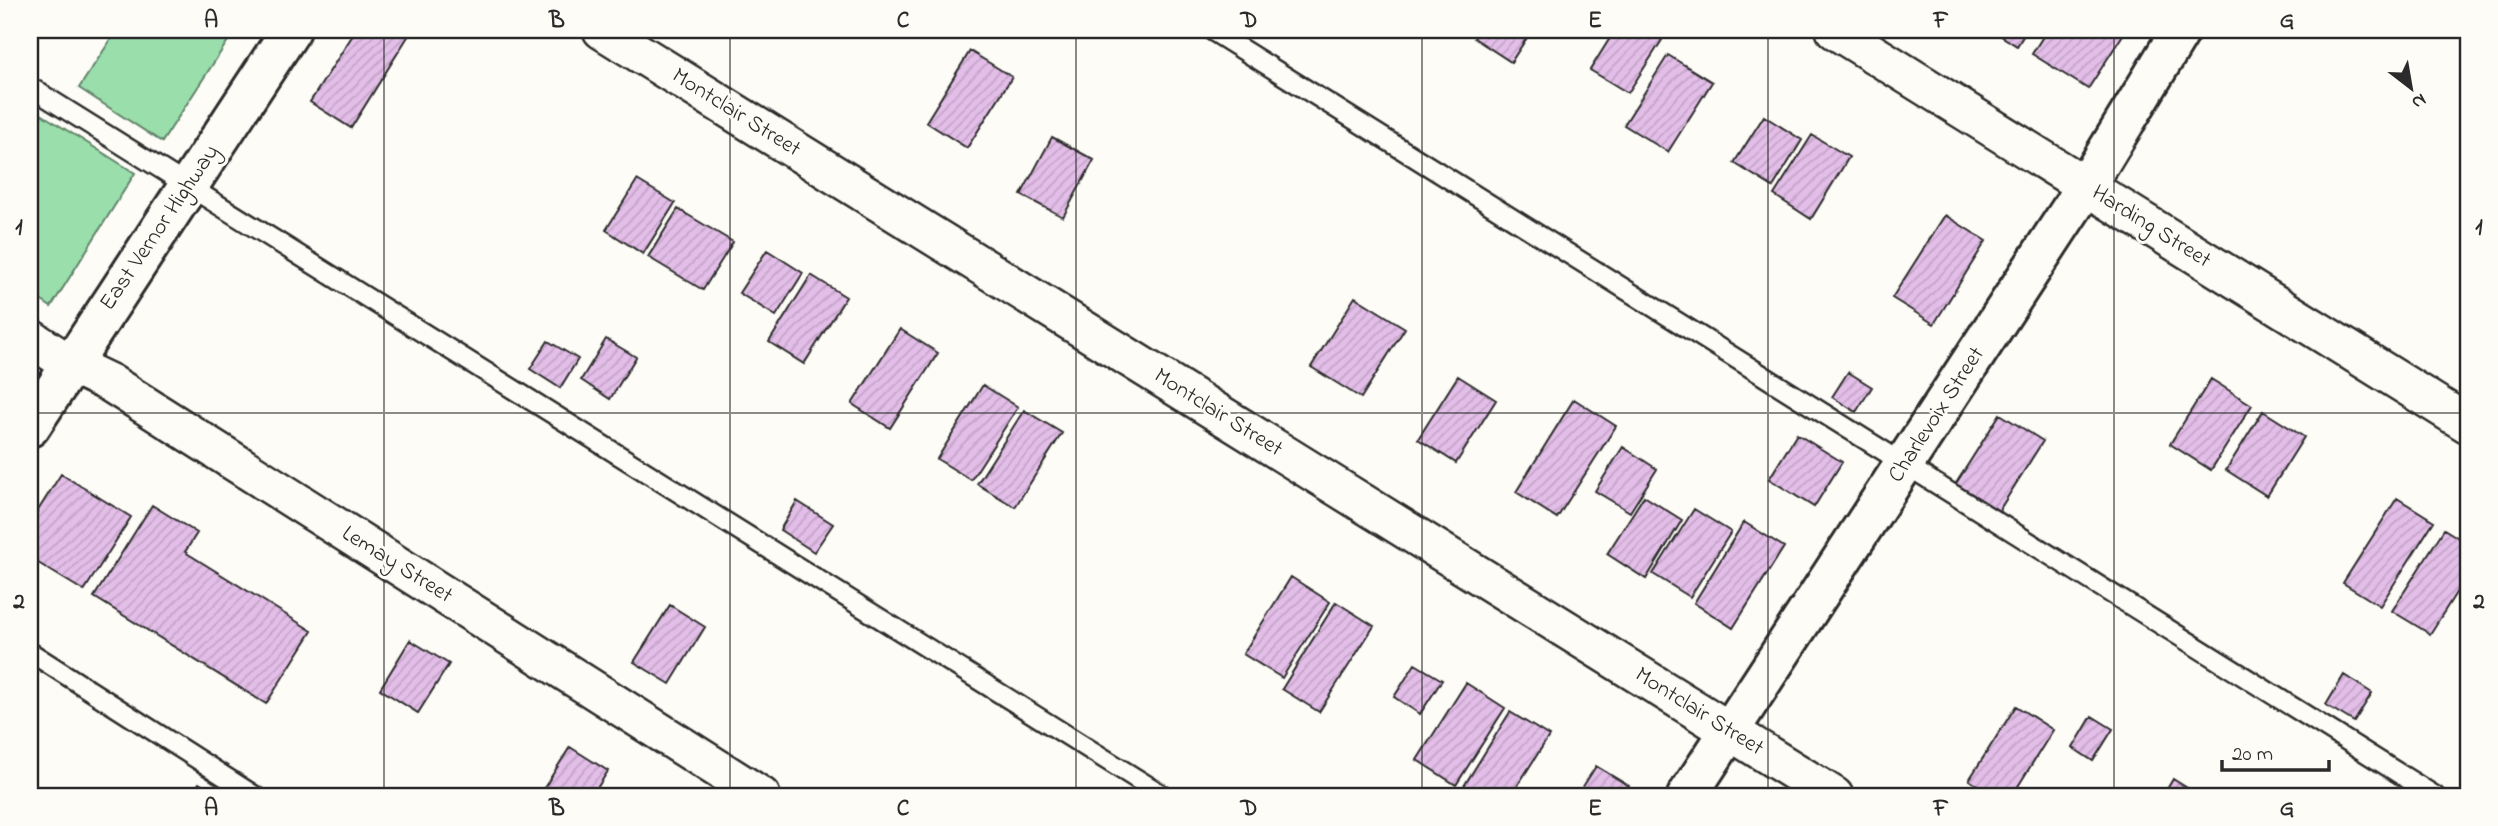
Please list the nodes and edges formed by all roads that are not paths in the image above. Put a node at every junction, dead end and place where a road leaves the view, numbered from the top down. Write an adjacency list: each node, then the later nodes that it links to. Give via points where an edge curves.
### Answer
1 (291, 30): 8 (street, East Vernor Highway)
2 (602, 30): 15 (street, Montclair Street)
3 (1211, 30): 13 (lane)
4 (1835, 30): 7 (street, Harding Street)
5 (2181, 30): 7 (street, Charlevoix Street)
6 (30, 87): 8 (lane)
7 (2086, 186): 11 (street, Harding Street); 13 (street, Charlevoix Street)
8 (188, 187): 10 (street, East Vernor Highway); 18 (lane)
9 (30, 338): 10 (street, Lemay Street)
10 (70, 364): 12 (street, East Vernor Highway); 17 (street, Lemay Street, via 110,383)
11 (2468, 424)
12 (30, 427)
13 (1905, 463): 15 (street, Charlevoix Street); 21 (lane)
14 (30, 652): 16 (lane)
15 (1730, 731): 19 (street, Charlevoix Street); 20 (street, Montclair Street)
16 (256, 796)
17 (761, 796)
18 (1164, 796)
19 (1688, 796)
20 (1834, 796)
21 (2435, 796)

